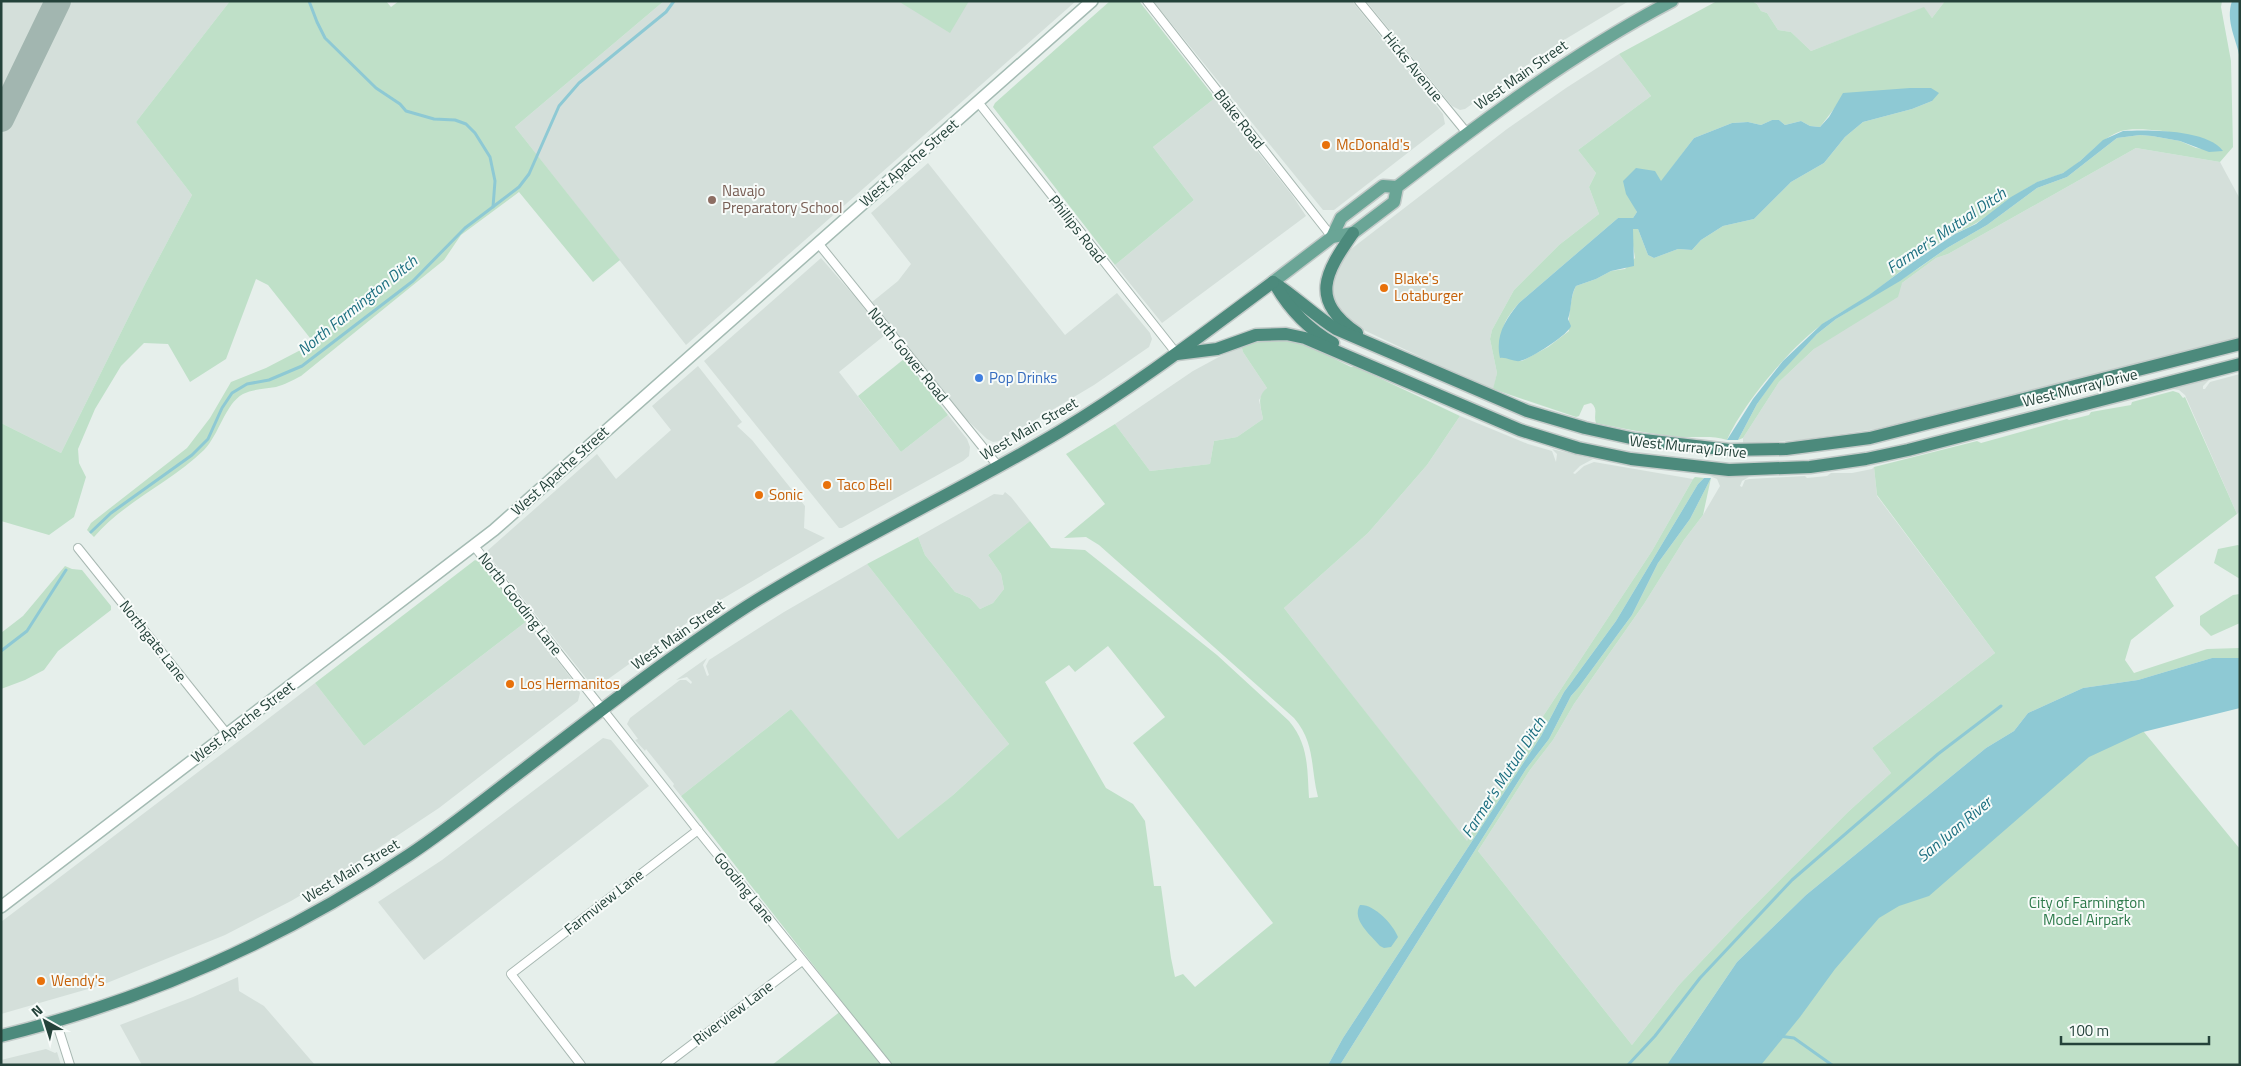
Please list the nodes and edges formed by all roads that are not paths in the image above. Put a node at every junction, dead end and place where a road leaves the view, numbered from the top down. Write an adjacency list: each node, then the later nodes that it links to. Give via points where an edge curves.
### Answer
1 (1092, 1): 5 (main road, West Apache Street)
2 (1147, 1): 9 (street, Blake Road)
3 (1359, 1): 6 (street, Hicks Avenue)
4 (1672, 1): 6 (main road, West Main Street, via 1569,61)
5 (978, 102): 10 (main road, West Apache Street); 14 (street, Phillips Road)
6 (1467, 133): 7 (main road, West Main Street)
7 (1397, 187): 8 (main road, West Main Street, via 1394,202); 9 (main road, West Main Street, via 1383,186 1341,218)
8 (1353, 233): 9 (main road, West Main Street); 13 (highway, via 1329,272 1328,299 1338,318)
9 (1332, 237): 11 (main road, West Main Street)
10 (818, 243): 17 (street, North Gower Road); 18 (main road, West Apache Street)
11 (1273, 282): 13 (highway, West Murray Drive, via 1336,329); 14 (highway, West Main Street); 15 (highway, via 1300,319 1327,340)
12 (2240, 344): 13 (highway, West Murray Drive, via 1870,438 1806,447 1750,450 1678,445 1585,428 1527,411)
13 (1382, 350)
14 (1177, 354): 15 (highway, West Murray Drive, via 1216,349 1256,335 1286,334 1305,338); 17 (highway, West Main Street, via 1094,410)
15 (1370, 364): 16 (highway, West Murray Drive, via 1520,430 1578,448 1632,459 1729,470 1866,459)
16 (2240, 364)
17 (998, 466): 20 (highway, West Main Street, via 764,596)
18 (474, 546): 20 (street, North Gooding Lane); 21 (main road, West Apache Street)
19 (78, 548): 21 (street, Northgate Lane)
20 (602, 709): 22 (street, Gooding Lane); 25 (highway, West Main Street, via 438,835 339,898 263,939 178,978)
21 (227, 734): 23 (main road, West Apache Street)
22 (698, 830): 24 (street, Gooding Lane); 28 (street, Farmview Lane, via 511,974)
23 (1, 907)
24 (802, 961): 29 (street, Riverview Lane); 30 (street, Gooding Lane)
25 (56, 1021): 26 (highway, West Main Street); 27 (street)
26 (1, 1036)
27 (70, 1065)
28 (581, 1065)
29 (665, 1065)
30 (887, 1065)

